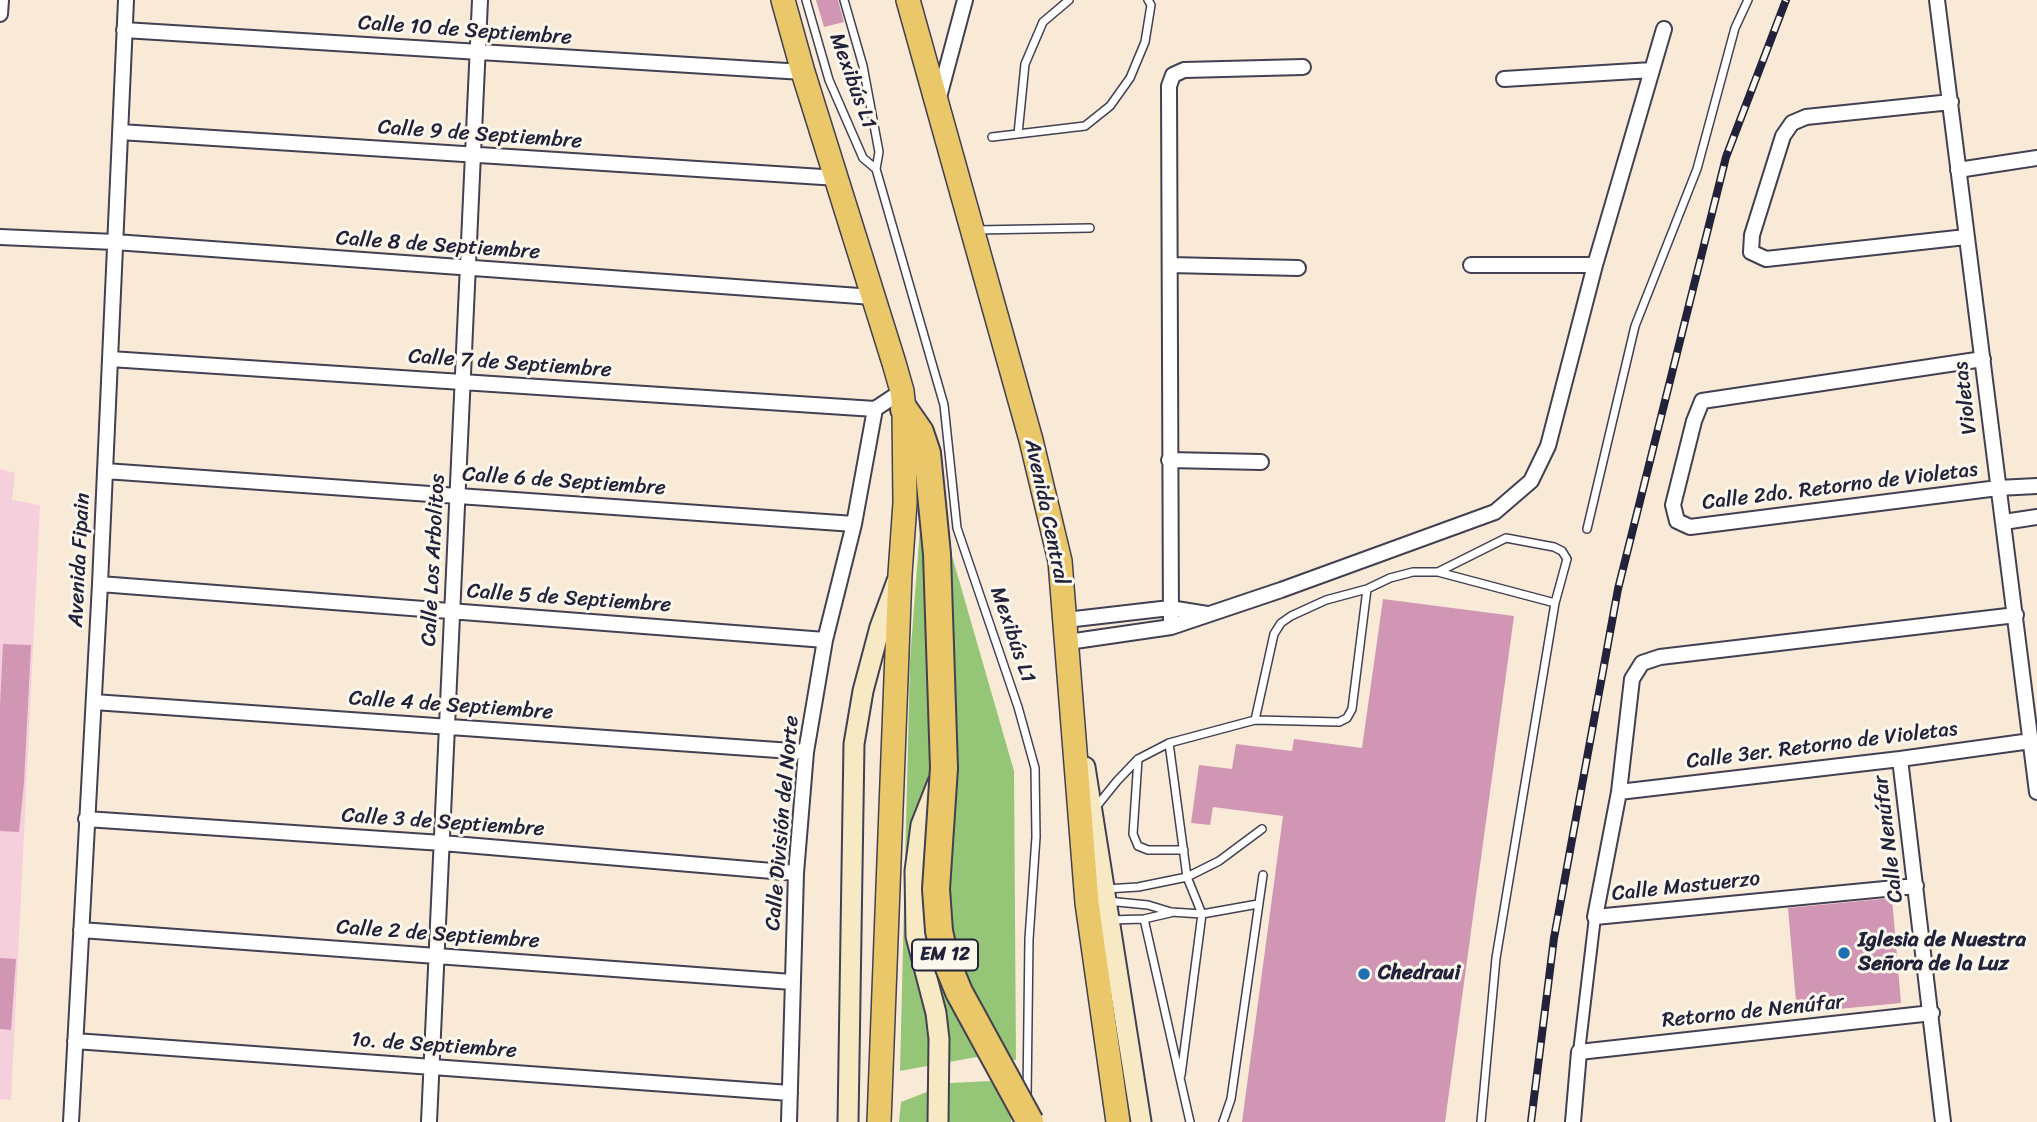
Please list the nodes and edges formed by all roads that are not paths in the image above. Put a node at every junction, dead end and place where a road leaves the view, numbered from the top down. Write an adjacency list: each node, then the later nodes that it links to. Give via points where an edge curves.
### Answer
1 (1, 0): 13 (street)
2 (126, 0): 15 (street, Avenida Fipain)
3 (480, 0): 16 (street, Calle Los Arbolitos)
4 (783, 0): 19 (highway)
5 (806, 0): 28 (lane, Mexibús L1, via 829,80 863,158)
6 (844, 0): 28 (lane, Mexibús L1, via 863,66 879,152)
7 (965, 0): 22 (street)
8 (1069, 0): 24 (lane, via 1043,22 1025,64)
9 (1148, 0): 24 (lane, via 1145,42 1130,78 1110,106 1085,126)
10 (1748, 0): 56 (lane, via 1735,28 1698,169 1635,326)
11 (1937, 0): 21 (street, Violetas)
12 (912, 5): 22 (highway, Avenida Central)
13 (0, 14)
14 (1664, 29): 18 (street)
15 (124, 30): 16 (street, Calle 10 de Septiembre); 23 (street, Avenida Fipain)
16 (477, 54): 19 (street, Calle 10 de Septiembre); 26 (street, Calle Los Arbolitos)
17 (1303, 67): 36 (street, via 1184,70 1173,75 1169,86)
18 (1652, 70): 20 (street); 38 (street)
19 (803, 72): 30 (highway)
20 (1504, 79)
21 (1951, 102): 29 (street, Violetas); 34 (street, via 1806,117 1792,123 1783,136 1752,235 1751,252 1766,259)
22 (937, 106): 32 (highway, Avenida Central)
23 (120, 132): 26 (street, Calle 9 de Septiembre); 35 (street, Avenida Fipain)
24 (1018, 134): 25 (lane)
25 (992, 137)
26 (473, 156): 30 (street, Calle 9 de Septiembre); 40 (street, Calle Los Arbolitos)
27 (2037, 158): 29 (street)
28 (876, 169): 111 (lane, Mexibús L1, via 944,405 957,528 1035,768)
29 (1958, 170): 34 (street, Violetas)
30 (838, 178): 41 (highway)
31 (1090, 228): 32 (lane)
32 (972, 230): 67 (highway, Avenida Central, via 1060,561)
33 (0, 237): 35 (street, Calle 8 de Septiembre)
34 (1966, 237): 43 (street, Violetas)
35 (115, 242): 40 (street, Calle 8 de Septiembre); 42 (street, Avenida Fipain)
36 (1170, 265): 39 (street); 47 (street)
37 (1471, 265): 38 (street)
38 (1595, 265): 64 (street, via 1548,446 1531,481 1494,512)
39 (1298, 268)
40 (468, 269): 41 (street, Calle 8 de Septiembre); 44 (street, Calle Los Arbolitos)
41 (873, 298): 45 (highway)
42 (110, 359): 44 (street, Calle 7 de Septiembre); 49 (street, Avenida Fipain)
43 (1983, 359): 51 (street, Violetas); 51 (street, Calle 2do. Retorno de Violetas, via 1702,401 1673,505 1677,521 1690,527)
44 (463, 382): 46 (street, Calle 7 de Septiembre); 52 (street, Calle Los Arbolitos)
45 (903, 400): 46 (street); 58 (highway, via 905,503); 78 (highway, via 920,432 931,491)
46 (875, 409): 55 (street, Calle División del Norte)
47 (1169, 460): 48 (street); 62 (street)
48 (1261, 462)
49 (105, 471): 52 (street, Calle 6 de Septiembre); 59 (street, Avenida Fipain)
50 (2037, 486): 51 (street)
51 (1998, 488): 54 (street, Violetas)
52 (458, 496): 55 (street, Calle 6 de Septiembre); 63 (street, Calle Los Arbolitos)
53 (2037, 517): 54 (street)
54 (2004, 522): 65 (street, Violetas)
55 (853, 524): 68 (street, Calle División del Norte)
56 (1587, 529)
57 (1438, 572): 60 (lane, via 1413,572); 61 (lane); 61 (lane, via 1506,538 1555,547 1567,559)
58 (900, 574): 108 (main road, via 880,627 854,744); 109 (highway)
59 (100, 583): 63 (street, Calle 5 de Septiembre); 70 (street, Avenida Fipain)
60 (1367, 589): 71 (lane, via 1326,600 1281,623 1274,634); 71 (lane, via 1352,709 1347,718 1339,722)
61 (1555, 603): 116 (lane, via 1496,958)
62 (1170, 608): 64 (street); 66 (street); 67 (street)
63 (453, 611): 68 (street, Calle 5 de Septiembre); 72 (street, Calle Los Arbolitos)
64 (1209, 614): 66 (street)
65 (2016, 615): 73 (street, Violetas); 79 (street, via 1660,657 1642,663 1632,679)
66 (1171, 627): 67 (street)
67 (1067, 631): 69 (highway, Avenida Central)
68 (825, 639): 75 (street, Calle División del Norte)
69 (1070, 682): 81 (main road); 112 (highway, Avenida Central, via 1087,903)
70 (94, 702): 72 (street, Calle 4 de Septiembre); 82 (street, Avenida Fipain)
71 (1255, 720): 74 (lane)
72 (447, 727): 75 (street, Calle 4 de Septiembre); 84 (street, Calle Los Arbolitos)
73 (2031, 741): 77 (street, Calle 3er. Retorno de Violetas); 80 (street, Violetas)
74 (1169, 743): 76 (lane); 85 (lane)
75 (806, 752): 86 (street, Calle División del Norte)
76 (1138, 759): 81 (lane); 85 (lane, via 1133,834 1138,846)
77 (1900, 759): 79 (street, Calle 3er. Retorno de Violetas); 89 (street, Calle Nenúfar)
78 (944, 768): 110 (main road, via 921,825 915,871 916,936 938,1026); 111 (highway, EM 12, bridge, via 936,889 945,958)
79 (1619, 792): 94 (street)
80 (2037, 792)
81 (1093, 811): 90 (main road)
82 (86, 819): 84 (street, Calle 3 de Septiembre); 96 (street, Avenida Fipain)
83 (1262, 829): 88 (lane)
84 (442, 843): 86 (street, Calle 3 de Septiembre); 97 (street, Calle Los Arbolitos)
85 (1184, 850): 88 (lane)
86 (796, 873): 98 (street, Calle División del Norte)
87 (1262, 875): 91 (lane)
88 (1187, 877): 90 (lane, via 1138,887); 93 (lane)
89 (1916, 886): 94 (street, Calle Mastuerzo); 99 (street, Calle Nenúfar)
90 (1107, 903): 92 (lane, via 1148,905); 95 (lane); 113 (main road)
91 (1258, 904): 93 (lane); 115 (lane, via 1231,1099)
92 (1171, 912): 93 (lane); 95 (lane)
93 (1202, 914): 103 (lane)
94 (1595, 917): 101 (street, Calle Mastuerzo)
95 (1144, 919): 103 (lane)
96 (81, 930): 97 (street, Calle 2 de Septiembre); 100 (street, Avenida Fipain)
97 (437, 956): 98 (street, Calle 2 de Septiembre); 102 (street, Calle Los Arbolitos)
98 (792, 982): 104 (street, Calle División del Norte)
99 (1932, 1013): 101 (street, Retorno de Nenúfar); 118 (street, Calle Nenúfar)
100 (75, 1041): 102 (street, 1o. de Septiembre); 105 (street, Avenida Fipain)
101 (1579, 1052): 117 (street)
102 (433, 1067): 104 (street, 1o. de Septiembre); 106 (street, Calle Los Arbolitos)
103 (1181, 1075): 114 (lane)
104 (790, 1093): 107 (street, Calle División del Norte)
105 (71, 1122)
106 (429, 1122)
107 (789, 1122)
108 (848, 1122)
109 (879, 1122)
110 (938, 1122)
111 (1028, 1122)
112 (1118, 1122)
113 (1141, 1122)
114 (1190, 1122)
115 (1223, 1122)
116 (1481, 1122)
117 (1573, 1122)
118 (1943, 1122)

